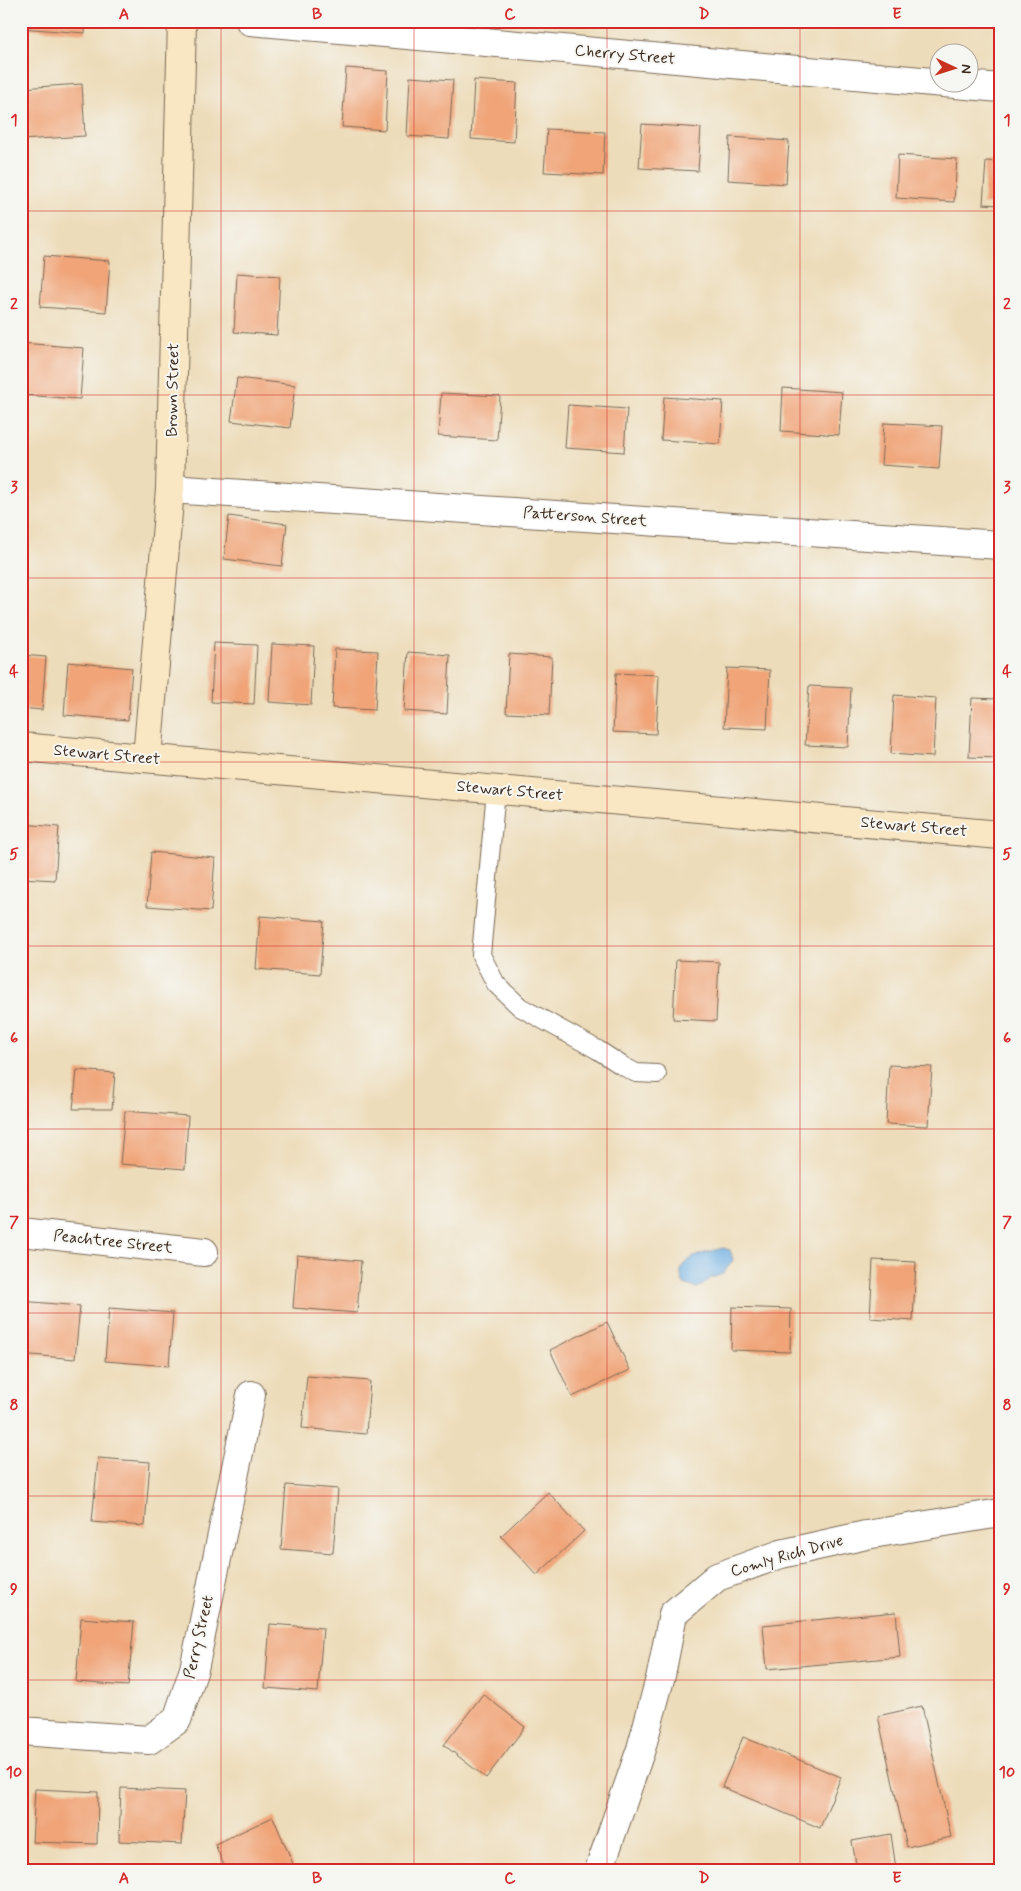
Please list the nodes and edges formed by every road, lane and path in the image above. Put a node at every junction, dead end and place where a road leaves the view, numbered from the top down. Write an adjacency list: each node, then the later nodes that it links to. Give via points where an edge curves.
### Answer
1 (182, 21): 4 (street, Brown Street)
2 (250, 21): 3 (street, Cherry Street)
3 (1000, 88)
4 (170, 488): 5 (street, Patterson Street); 7 (street, Brown Street)
5 (1000, 545)
6 (21, 747): 7 (street, Stewart Street)
7 (147, 758): 8 (street, Stewart Street)
8 (496, 790): 9 (street, Stewart Street); 10 (lane, via 481,955 496,984 520,1007 621,1065 636,1072)
9 (1000, 835)
10 (657, 1074)
11 (21, 1232): 12 (street, Peachtree Street)
12 (204, 1252)
13 (251, 1395): 15 (street, Perry Street, via 194,1669 177,1720 149,1740)
14 (1000, 1513): 16 (street, Comly Rich Drive, via 866,1535 782,1554 718,1576 673,1614 641,1749)
15 (21, 1731)
16 (599, 1870)

